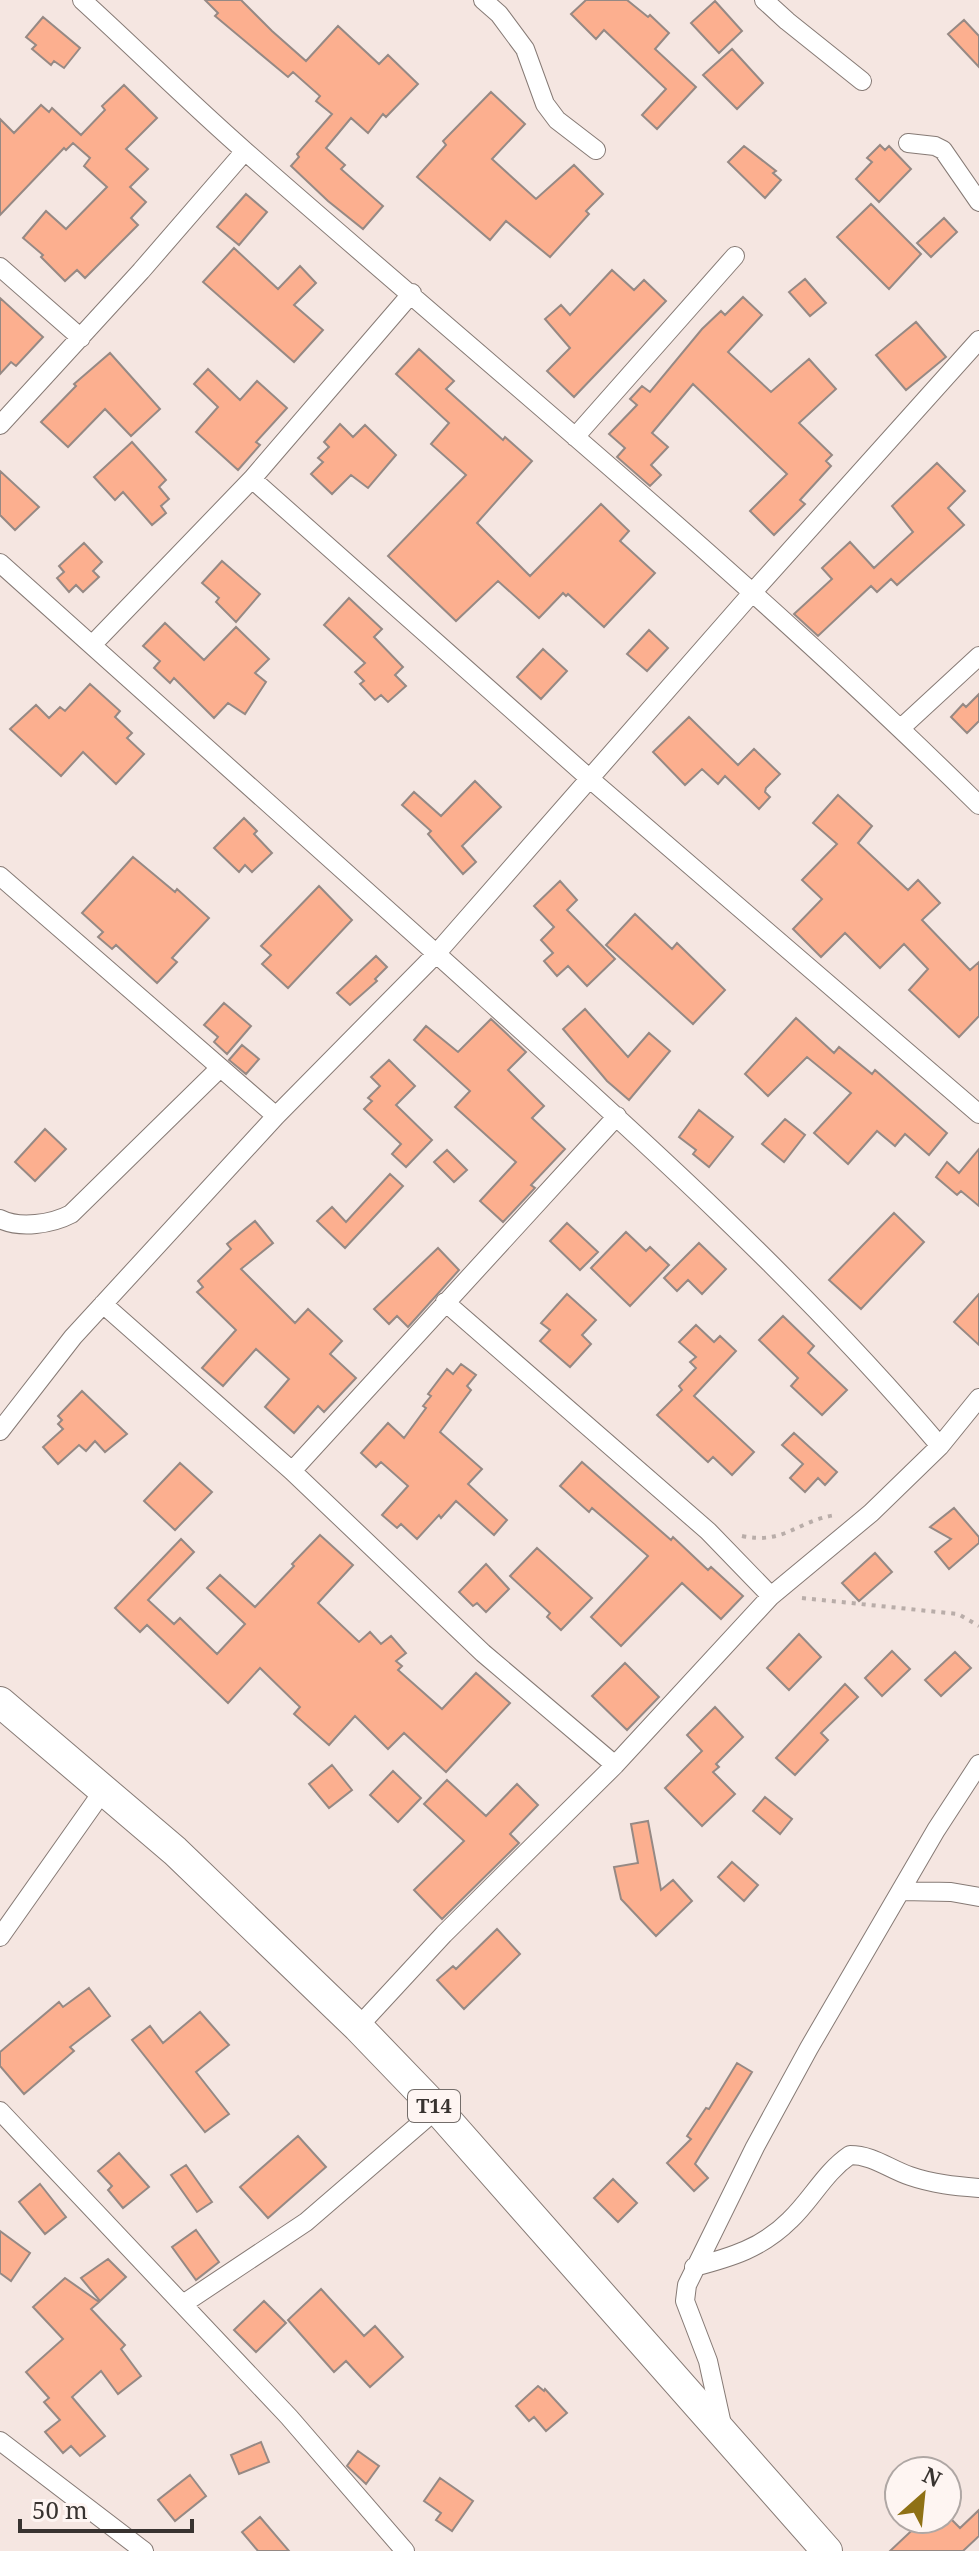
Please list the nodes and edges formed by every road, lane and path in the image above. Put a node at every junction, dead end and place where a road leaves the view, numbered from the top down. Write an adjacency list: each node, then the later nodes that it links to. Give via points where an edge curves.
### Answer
1 (82, 0): 7 (street)
2 (483, 0): 6 (street, via 525,49 545,104 557,120)
3 (764, 0): 4 (street)
4 (862, 81)
5 (908, 143): 8 (street, via 943,150)
6 (596, 150)
7 (245, 151): 11 (street); 12 (street)
8 (979, 202)
9 (735, 256): 15 (street)
10 (0, 267): 12 (street)
11 (412, 293): 15 (street); 16 (street)
12 (81, 338): 14 (street)
13 (979, 340): 18 (street)
14 (0, 425)
15 (575, 437): 18 (street)
16 (252, 479): 19 (street); 22 (street)
17 (0, 563): 19 (street)
18 (752, 593): 21 (street); 22 (street)
19 (92, 645): 25 (street)
20 (979, 656): 21 (street)
21 (901, 728): 23 (street)
22 (590, 779): 25 (street); 27 (street)
23 (979, 805)
24 (0, 876): 26 (street)
25 (436, 954): 28 (street); 29 (street)
26 (220, 1068): 28 (street); 30 (street, via 71,1214 48,1222)
27 (979, 1114)
28 (276, 1116): 32 (street)
29 (617, 1116): 31 (street); 35 (street, via 877,1371)
30 (0, 1219)
31 (445, 1302): 36 (street); 38 (street)
32 (103, 1304): 34 (street); 36 (street)
33 (979, 1398): 35 (street)
34 (0, 1431)
35 (940, 1446): 37 (street)
36 (292, 1471): 43 (street, via 483,1653)
37 (871, 1513): 38 (path, via 813,1520 779,1537); 39 (street)
38 (708, 1531): 39 (street)
39 (771, 1596): 40 (path, via 958,1614); 43 (street)
40 (979, 1626)
41 (0, 1702): 44 (highway, T14)
42 (979, 1764): 45 (street)
43 (615, 1765): 48 (street)
44 (103, 1791): 47 (street); 48 (highway, T14, via 175,1851)
45 (902, 1891): 46 (street); 52 (street, via 809,2048)
46 (979, 1897)
47 (0, 1937)
48 (358, 2027): 49 (highway, T14)
49 (437, 2109): 53 (street, via 306,2222); 54 (highway, T14)
50 (0, 2111): 53 (street)
51 (979, 2188): 52 (street, via 939,2184 873,2158 850,2155 768,2237 740,2255)
52 (694, 2267): 54 (street, via 685,2301 708,2361)
53 (183, 2304): 57 (street)
54 (724, 2435): 58 (highway, T14)
55 (0, 2441): 56 (street)
56 (144, 2551)
57 (405, 2551)
58 (827, 2551)

